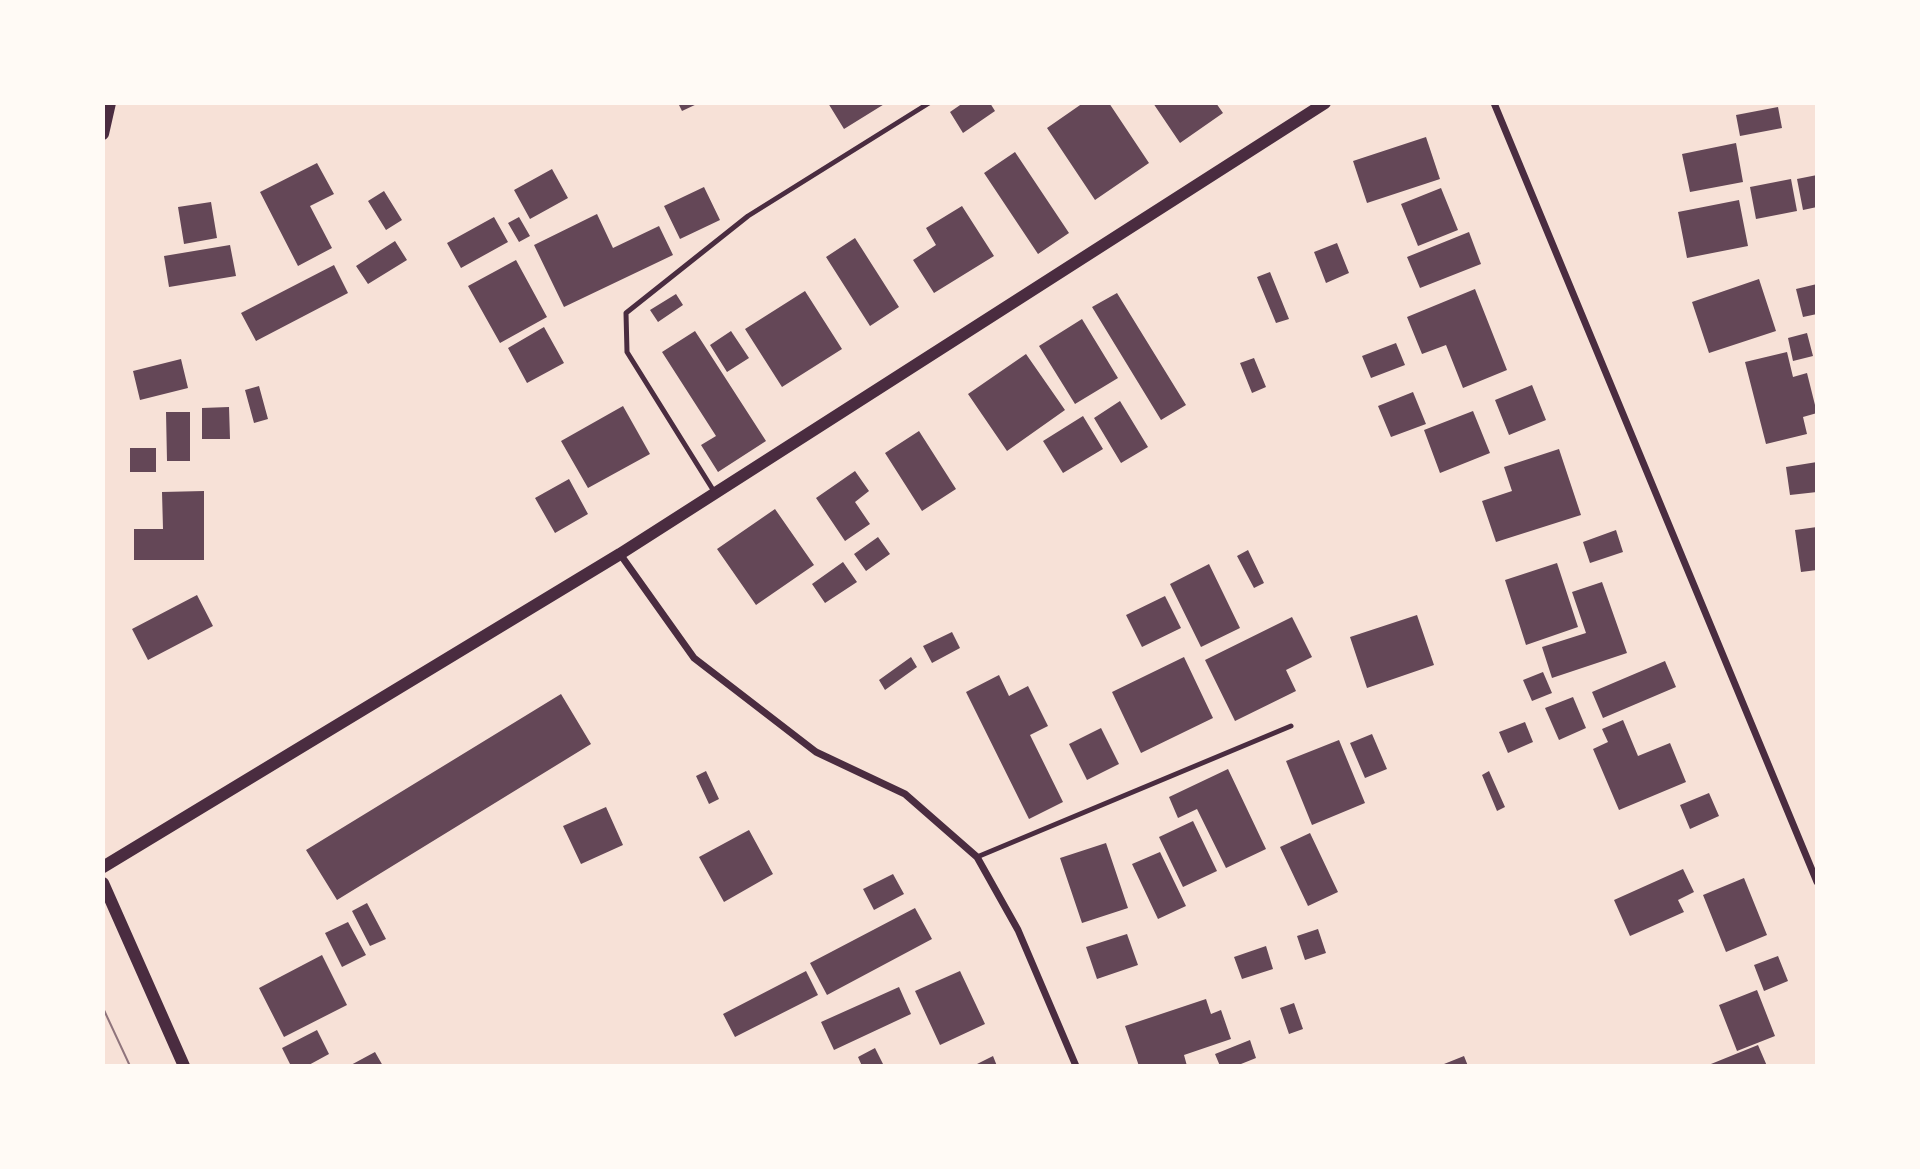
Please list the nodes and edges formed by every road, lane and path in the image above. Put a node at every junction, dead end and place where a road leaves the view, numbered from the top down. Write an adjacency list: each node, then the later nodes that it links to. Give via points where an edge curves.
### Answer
1 (110, 103): 5 (street)
2 (929, 103): 6 (lane, via 748,216 625,313 627,352)
3 (1325, 103): 6 (street)
4 (1494, 103): 11 (street)
5 (103, 134)
6 (715, 493): 7 (street)
7 (620, 554): 9 (street, via 694,658 816,752 905,794); 10 (street)
8 (1291, 726): 9 (lane)
9 (977, 857): 14 (street, via 1018,930)
10 (103, 867)
11 (1817, 882)
12 (103, 883): 13 (street)
13 (184, 1066)
14 (1076, 1066)

